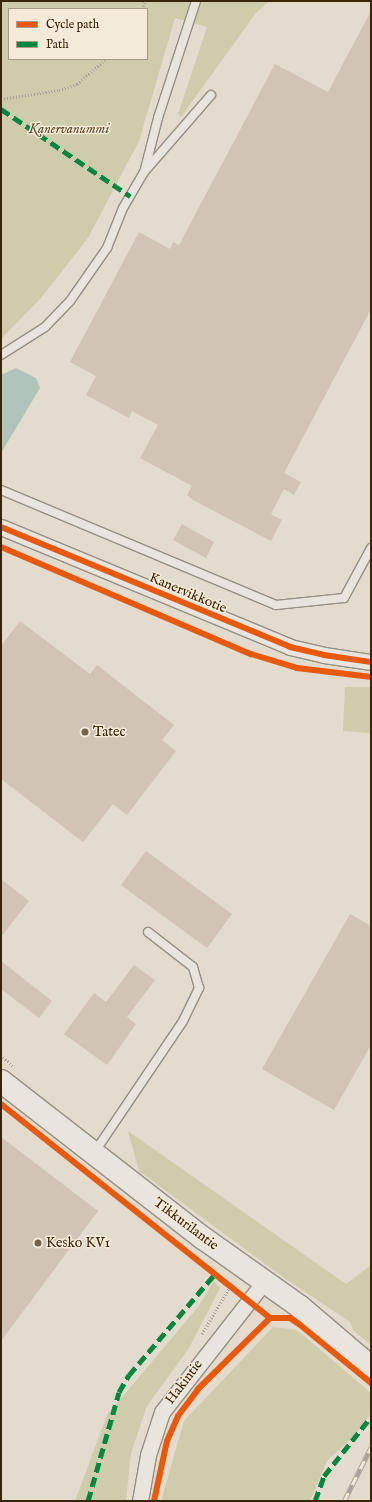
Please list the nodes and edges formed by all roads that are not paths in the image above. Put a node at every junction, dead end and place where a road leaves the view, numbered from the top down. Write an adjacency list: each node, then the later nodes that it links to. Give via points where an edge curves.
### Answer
1 (196, 1): 3 (lane, via 158,118)
2 (211, 95): 3 (lane)
3 (144, 172): 4 (lane, via 123,208 107,248 70,301 46,327)
4 (1, 355)
5 (1, 490): 7 (lane, via 276,605 344,598)
6 (1, 527): 8 (street, Kanervikkotie, via 283,644 324,655)
7 (371, 548)
8 (371, 662)
9 (148, 932): 11 (lane, via 194,967 199,988 183,1021)
10 (1, 1081): 11 (main road, Tikkurilantie)
11 (93, 1154): 12 (main road, Tikkurilantie)
12 (264, 1282): 13 (main road, Tikkurilantie); 14 (street, Hakintie, via 162,1412 148,1455)
13 (371, 1367)
14 (140, 1501)

